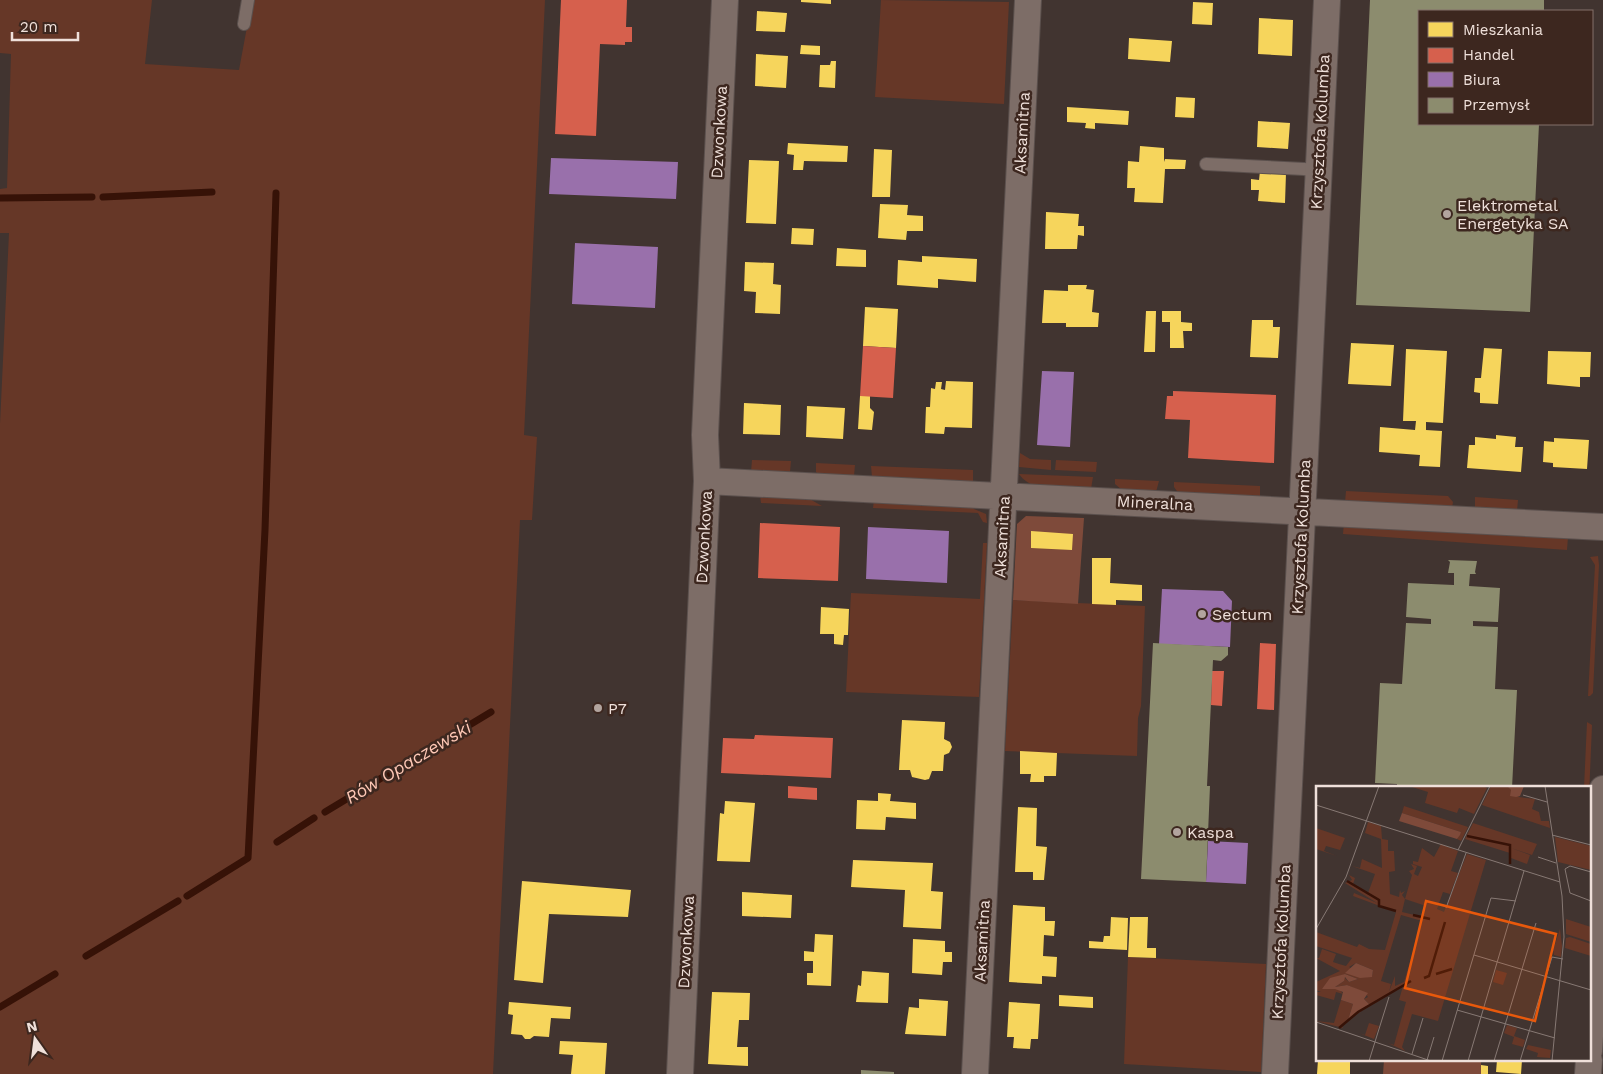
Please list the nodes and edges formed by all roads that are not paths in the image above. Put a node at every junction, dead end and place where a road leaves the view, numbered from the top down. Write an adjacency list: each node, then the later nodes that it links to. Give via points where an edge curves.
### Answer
1 (248, 0): 5 (lane)
2 (725, 0): 8 (street, Dzwonkowa, via 705,435)
3 (1028, 0): 9 (street, Aksamitna)
4 (1326, 0): 7 (street, Krzysztofa Kolumba)
5 (244, 24)
6 (1206, 164): 7 (lane)
7 (1318, 171): 10 (street, Krzysztofa Kolumba)
8 (707, 481): 9 (street, Mineralna); 14 (street, Dzwonkowa)
9 (1004, 495): 10 (street, Mineralna); 15 (street, Aksamitna)
10 (1302, 510): 11 (street, Mineralna); 16 (street, Krzysztofa Kolumba)
11 (1603, 527)
12 (1603, 789): 13 (street)
13 (1590, 1035)
14 (680, 1074)
15 (975, 1074)
16 (1275, 1074)

